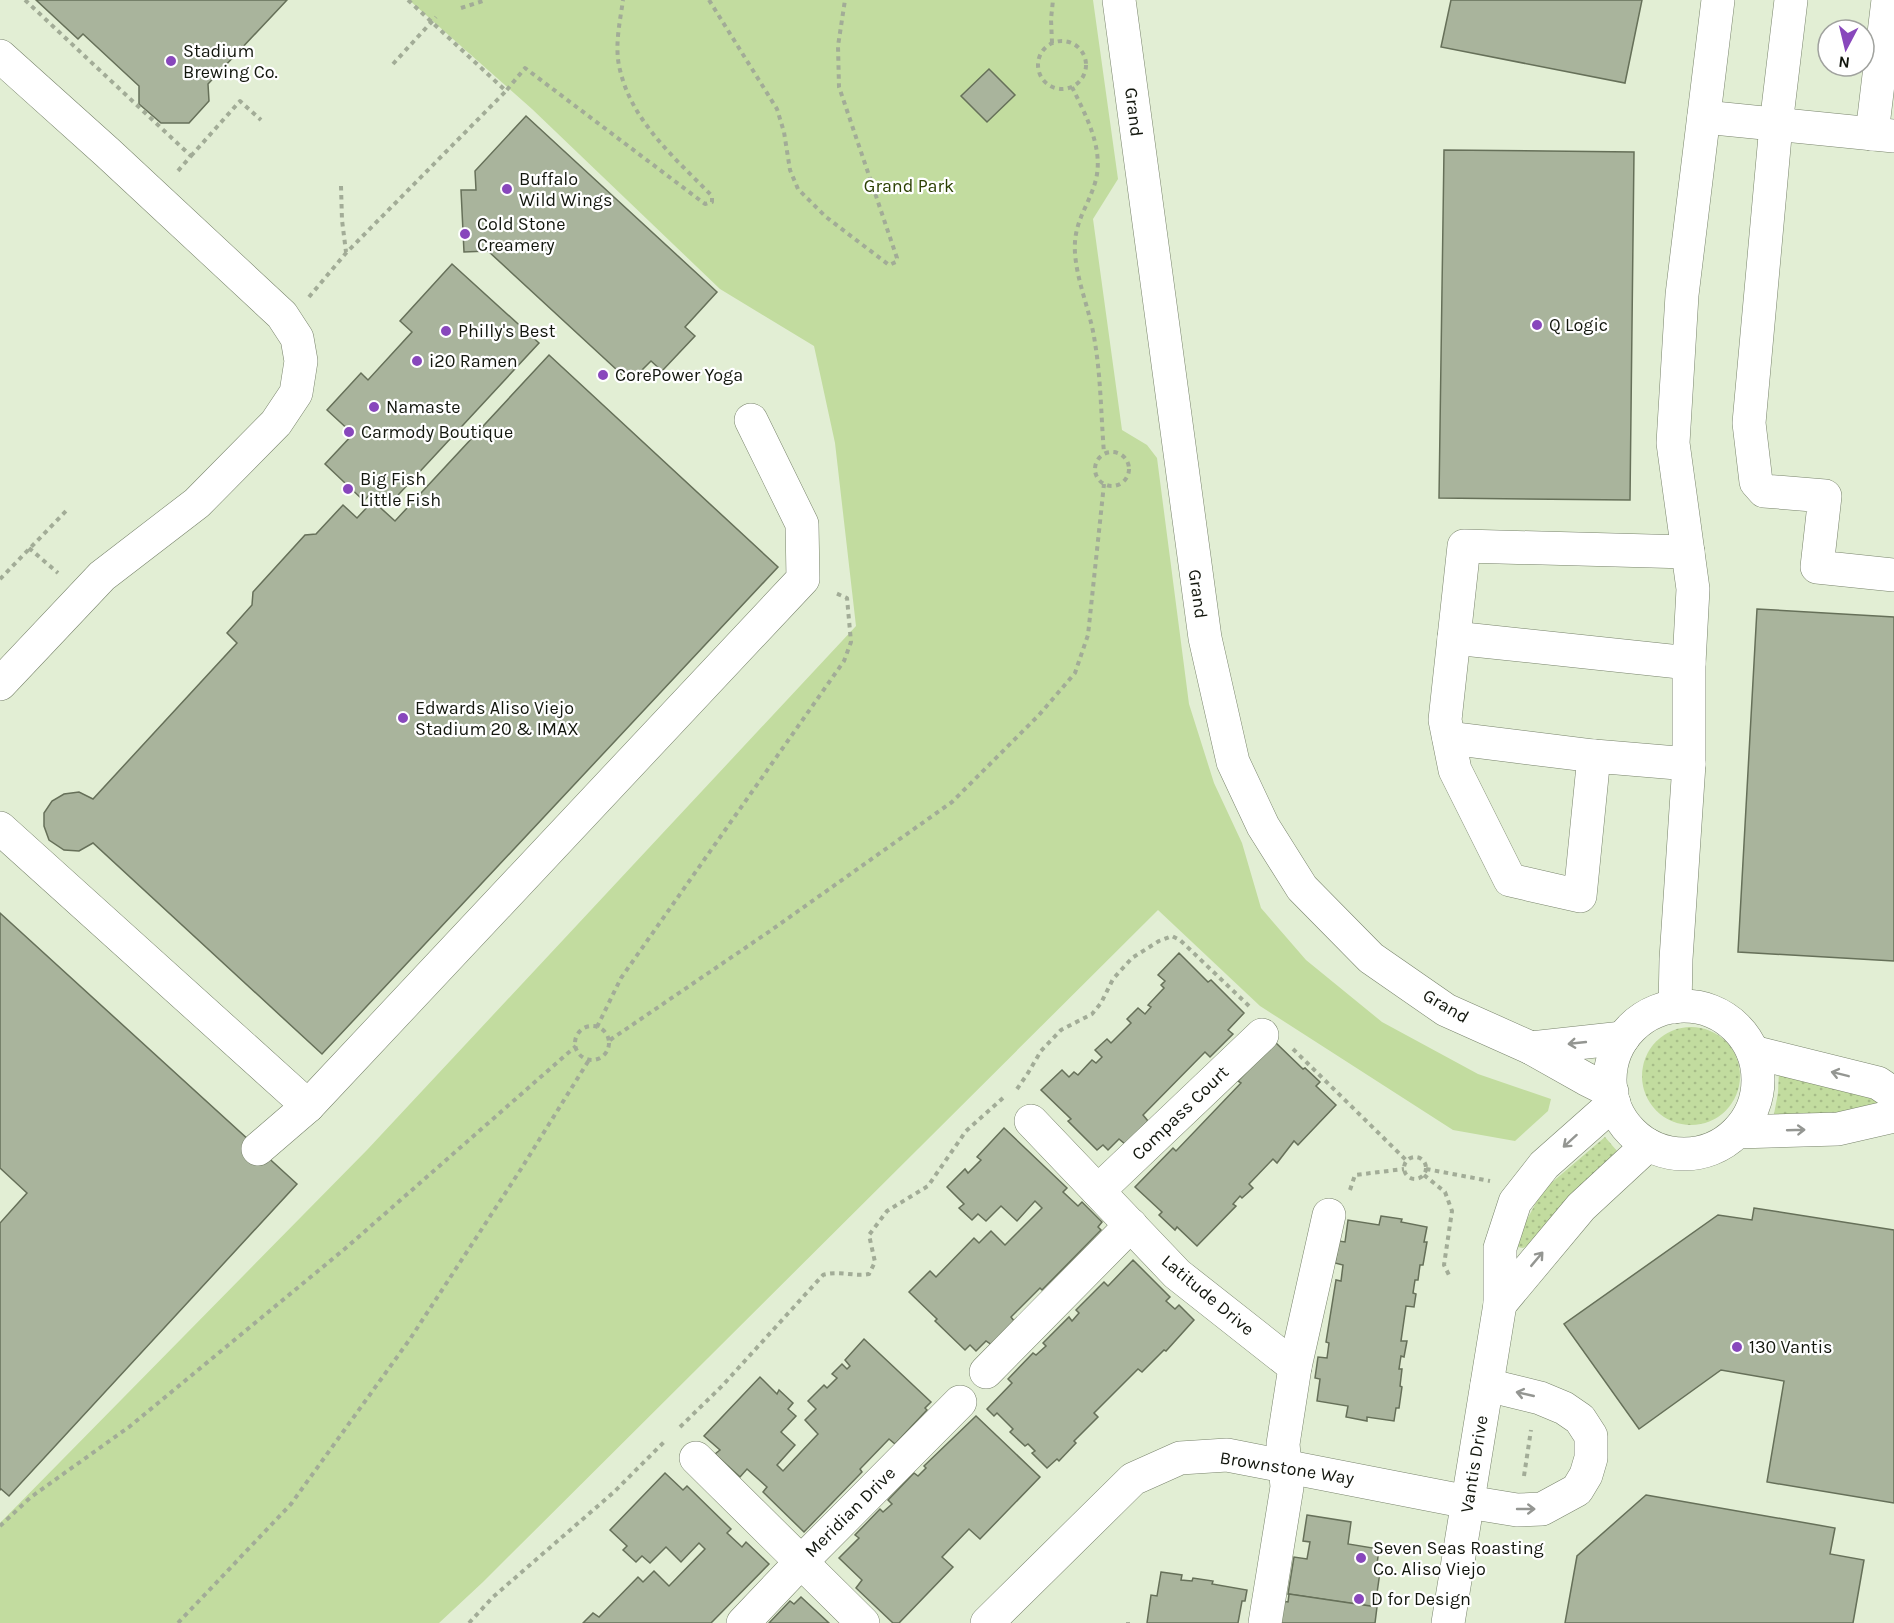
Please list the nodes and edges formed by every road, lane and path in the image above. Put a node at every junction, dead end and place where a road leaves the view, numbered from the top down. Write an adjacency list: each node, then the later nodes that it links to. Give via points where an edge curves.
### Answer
1 (25, 0): 24 (path)
2 (408, 0): 14 (path)
3 (486, 0): 12 (path)
4 (622, 0): 19 (path, via 617,45 619,69 630,99 651,132 712,196 712,202 705,204 525,68)
5 (709, 0): 6 (path, via 777,109 798,189 826,217 889,265 897,258 839,87 838,46)
6 (845, 0)
7 (1053, 0): 15 (path)
8 (1119, 0): 53 (street, Grand, via 1204,638 1233,762 1263,826 1302,888 1371,958 1446,1010)
9 (1718, 0): 20 (street)
10 (1791, 0): 22 (street)
11 (1888, 0): 23 (street)
12 (461, 8)
13 (436, 17): 14 (path)
14 (431, 22): 17 (path); 19 (path)
15 (1052, 44): 18 (path, via 1041,55 1039,71 1056,88); 18 (path, via 1074,44 1084,55 1086,70)
16 (0, 56): 41 (street, via 282,315 297,338 301,361 296,393 276,423 197,503 102,576)
17 (393, 64)
18 (1072, 87): 30 (path, via 1091,127 1098,158 1095,182 1075,236 1075,254 1095,343)
19 (506, 91): 27 (path)
20 (1704, 117): 22 (street); 34 (street, via 1682,296 1673,443)
21 (261, 120): 24 (path, via 240,101)
22 (1776, 125): 23 (street); 36 (street, via 1749,423 1756,482 1764,491 1825,496 1818,567)
23 (1883, 135)
24 (190, 156): 25 (path)
25 (174, 176)
26 (341, 186): 27 (path)
27 (346, 253): 28 (path, via 308,298)
28 (300, 290)
29 (751, 420): 38 (street, via 802,524)
30 (1104, 453): 31 (path, via 1096,461 1094,472); 31 (path, via 1120,453 1130,466 1121,484)
31 (1104, 484): 51 (path, via 1088,635 1075,673 1039,715 952,802)
32 (69, 507): 33 (path)
33 (29, 548): 35 (path); 37 (path)
34 (1688, 552): 39 (street, via 1464,546); 40 (street, via 1693,589)
35 (58, 574)
36 (1894, 574)
37 (0, 579)
38 (803, 579): 48 (path, via 847,598 851,642 844,661 621,978); 60 (street)
39 (1454, 638): 40 (street); 42 (street, via 1445,720)
40 (1689, 663): 44 (street)
41 (0, 684)
42 (1449, 738): 43 (street); 43 (street, via 1455,770 1510,880 1580,896)
43 (1594, 756): 44 (street)
44 (1689, 764): 47 (street)
45 (0, 828): 60 (street)
46 (1172, 936): 56 (path, via 1132,958 1113,979 1092,1014 1061,1030)
47 (1675, 1007): 50 (street, via 1655,1012); 54 (street, via 1699,1007 1722,1016 1740,1031)
48 (597, 1027): 51 (path); 52 (path, via 587,1027 579,1033)
49 (1262, 1035): 72 (street, Compass Court)
50 (1623, 1038): 53 (street, one-way to 53); 59 (street, via 1610,1080)
51 (610, 1040): 55 (path, via 603,1057)
52 (576, 1046): 55 (path, via 578,1053); 88 (path, via 338,1254 129,1427 31,1497)
53 (1531, 1048): 59 (street, Grand)
54 (1753, 1052): 57 (street, one-way to 54, via 1878,1083); 64 (street, via 1758,1094 1750,1115)
55 (590, 1060): 90 (path, via 410,1340 291,1504)
56 (1012, 1092)
57 (1894, 1094)
58 (1006, 1096): 82 (path, via 966,1131 928,1186 887,1211 869,1235 875,1262 869,1274 824,1275)
59 (1613, 1097): 65 (street, via 1621,1119); 76 (street, Vantis Drive, one-way to 76, via 1544,1165 1515,1202 1500,1248)
60 (308, 1106): 66 (street)
61 (1894, 1116): 64 (street, one-way to 61, via 1838,1129)
62 (1365, 1119): 67 (path)
63 (1031, 1121): 72 (street, Latitude Drive)
64 (1737, 1132): 65 (street, via 1718,1146 1695,1153 1671,1153)
65 (1648, 1145): 76 (street, one-way to 65, via 1581,1207)
66 (258, 1149)
67 (1406, 1160): 68 (path); 69 (path, via 1419,1157)
68 (1404, 1168): 70 (path, via 1411,1179); 73 (path, via 1355,1175)
69 (1426, 1169): 70 (path); 71 (path)
70 (1424, 1175): 75 (path, via 1445,1192 1452,1211 1444,1264)
71 (1491, 1182)
72 (1098, 1191): 74 (street, Latitude Drive)
73 (1339, 1205): 77 (street)
74 (1131, 1226): 77 (street, Latitude Drive, via 1177,1274); 78 (street)
75 (1450, 1277)
76 (1500, 1304): 79 (street, Vantis Drive)
77 (1294, 1367): 85 (street, via 1283,1444)
78 (986, 1372)
79 (1487, 1385): 87 (street, Vantis Drive); 87 (street, Brownstone Way, one-way to 79, via 1518,1510 1542,1509 1578,1490 1590,1458 1591,1436 1580,1419 1540,1398)
80 (960, 1402): 89 (street, Meridian Drive)
81 (1532, 1426): 86 (path)
82 (676, 1430)
83 (669, 1438): 91 (path)
84 (696, 1458): 89 (street)
85 (1285, 1466): 87 (street, Brownstone Way); 94 (street, Brownstone Way, via 1227,1455 1180,1458 1133,1479); 95 (street, via 1287,1487)
86 (1523, 1484)
87 (1468, 1502): 96 (street, Vantis Drive)
88 (0, 1526)
89 (801, 1562): 92 (street, Meridian Drive); 93 (street)
90 (178, 1623)
91 (469, 1623)
92 (743, 1623)
93 (863, 1623)
94 (987, 1623)
95 (1265, 1623)
96 (1448, 1623)

